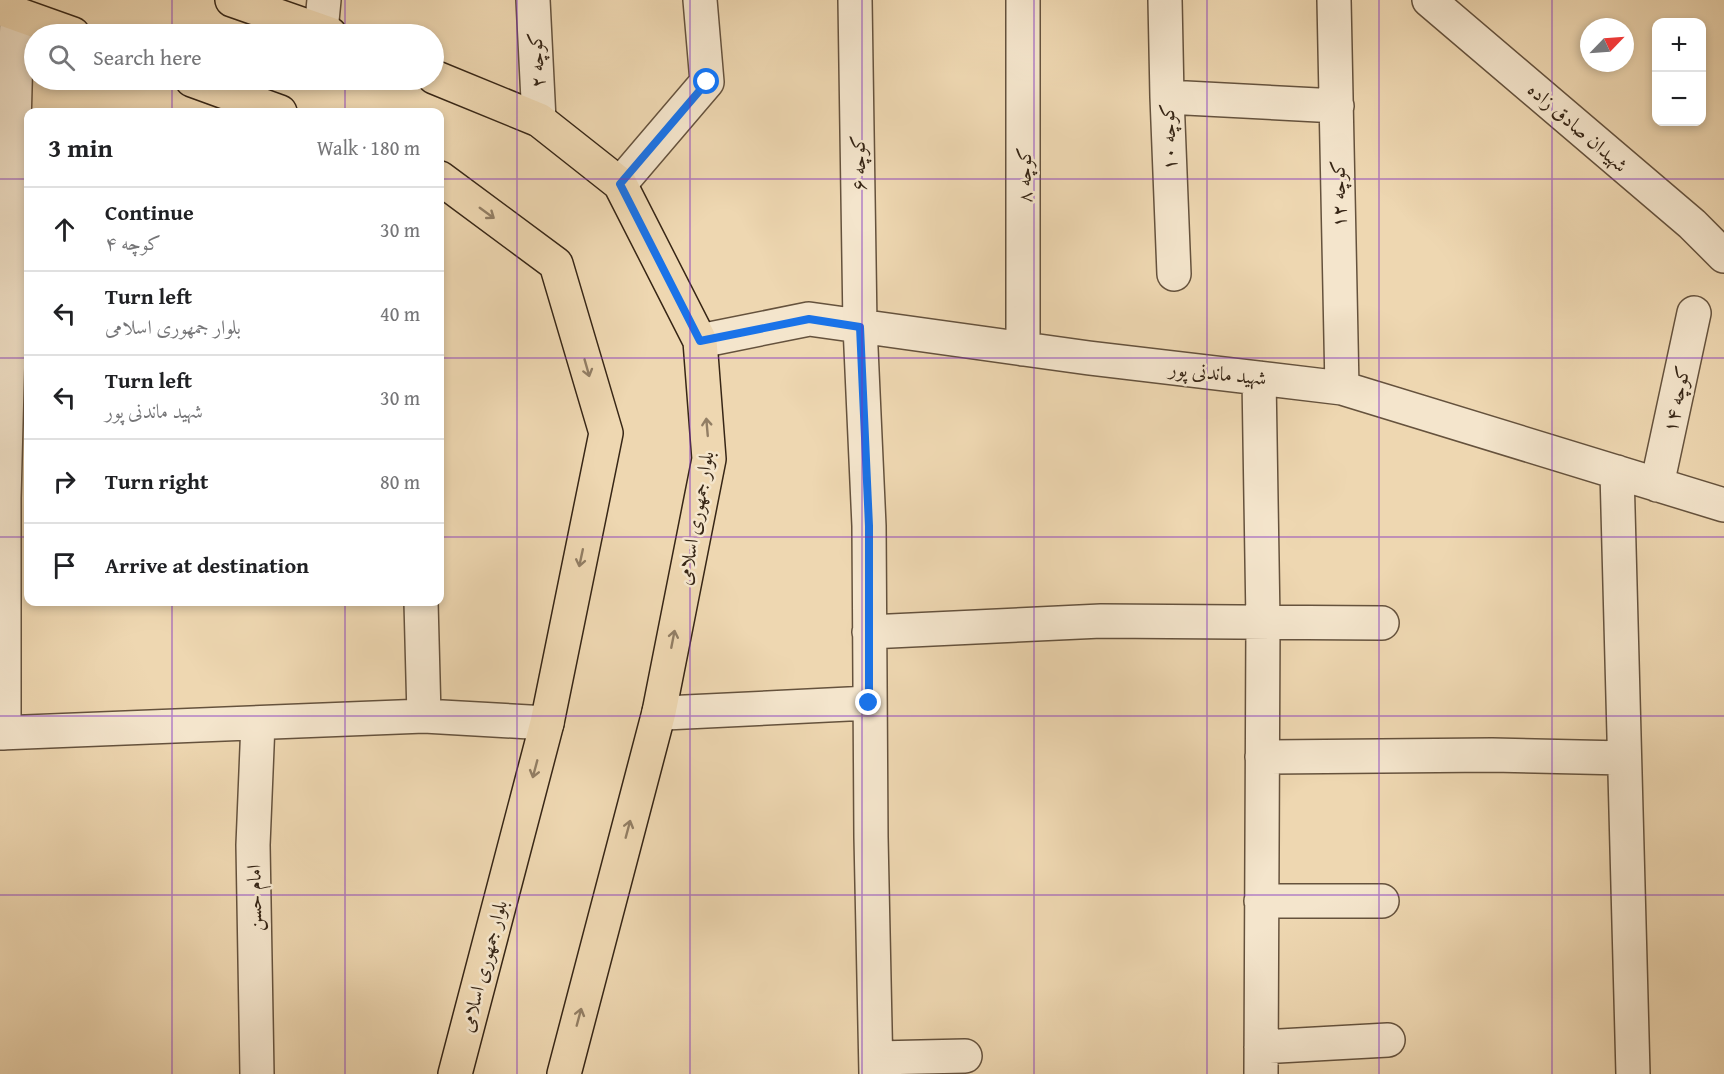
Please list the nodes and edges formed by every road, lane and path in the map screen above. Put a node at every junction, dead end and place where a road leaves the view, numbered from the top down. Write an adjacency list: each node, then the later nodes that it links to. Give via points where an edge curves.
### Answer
1 (232, 0): 10 (main road)
2 (533, 0): 17 (street, کوچه ۲)
3 (700, 0): 19 (street, via 707,82)
4 (855, 0): 23 (street, کوچه ۶)
5 (1023, 0): 25 (street, کوچه ۸)
6 (1165, 0): 14 (street, کوچه ۱۰)
7 (1334, 0): 15 (street, کوچه ۱۲)
8 (1429, 0): 20 (street, شهیدان صادق زاده, via 1692,224)
9 (9, 11): 11 (main road); 40 (street)
10 (325, 22)
11 (45, 24)
12 (444, 81): 17 (main road, بلوار جمهوری اسلامی)
13 (220, 90): 16 (main road)
14 (1167, 97): 15 (street); 21 (street, کوچه ۱۰)
15 (1336, 106): 27 (street, کوچه ۱۲)
16 (269, 108)
17 (539, 120): 19 (main road, بلوار جمهوری اسلامی)
18 (444, 181): 39 (main road, بلوار جمهوری اسلامی, one-way to 39, via 556,264 606,433)
19 (620, 184): 24 (main road, بلوار جمهوری اسلامی)
20 (1724, 256)
21 (1174, 274)
22 (1694, 313): 29 (street, کوچه ۱۴)
23 (860, 327): 24 (street, شهید ماندنی پور, via 809,319); 25 (street, شهید ماندنی پور); 34 (street, کوچه ۶, via 869,526)
24 (700, 341): 36 (main road, بلوار جمهوری اسلامی, one-way to 24, via 710,459)
25 (1023, 349): 26 (street, شهید ماندنی پور)
26 (1259, 378): 27 (street, شهید ماندنی پور); 32 (street)
27 (1342, 388): 28 (street, شهید ماندنی پور)
28 (1617, 472): 29 (street, شهید ماندنی پور); 42 (street)
29 (1657, 485): 30 (street, شهید ماندنی پور)
30 (1724, 505)
31 (422, 606): 37 (street)
32 (1263, 621): 33 (street); 34 (street, via 1101,621); 41 (street)
33 (1382, 623)
34 (869, 632): 35 (street, کوچه ۶)
35 (869, 703): 36 (street); 48 (street, کوچه ۶)
36 (659, 712): 51 (main road, بلوار جمهوری اسلامی, one-way to 36)
37 (424, 716): 38 (street); 39 (street)
38 (258, 723): 40 (street); 49 (street, امام حسن, via 253,844)
39 (547, 723): 50 (main road, بلوار جمهوری اسلامی, one-way to 50)
40 (2, 733)
41 (1262, 757): 42 (street); 43 (street)
42 (1624, 758): 52 (street)
43 (1261, 901): 44 (street); 47 (street)
44 (1382, 901)
45 (1388, 1040): 47 (street)
46 (965, 1056): 48 (street)
47 (1261, 1061)
48 (876, 1066)
49 (257, 1074)
50 (455, 1074)
51 (564, 1074)
52 (1633, 1074)

